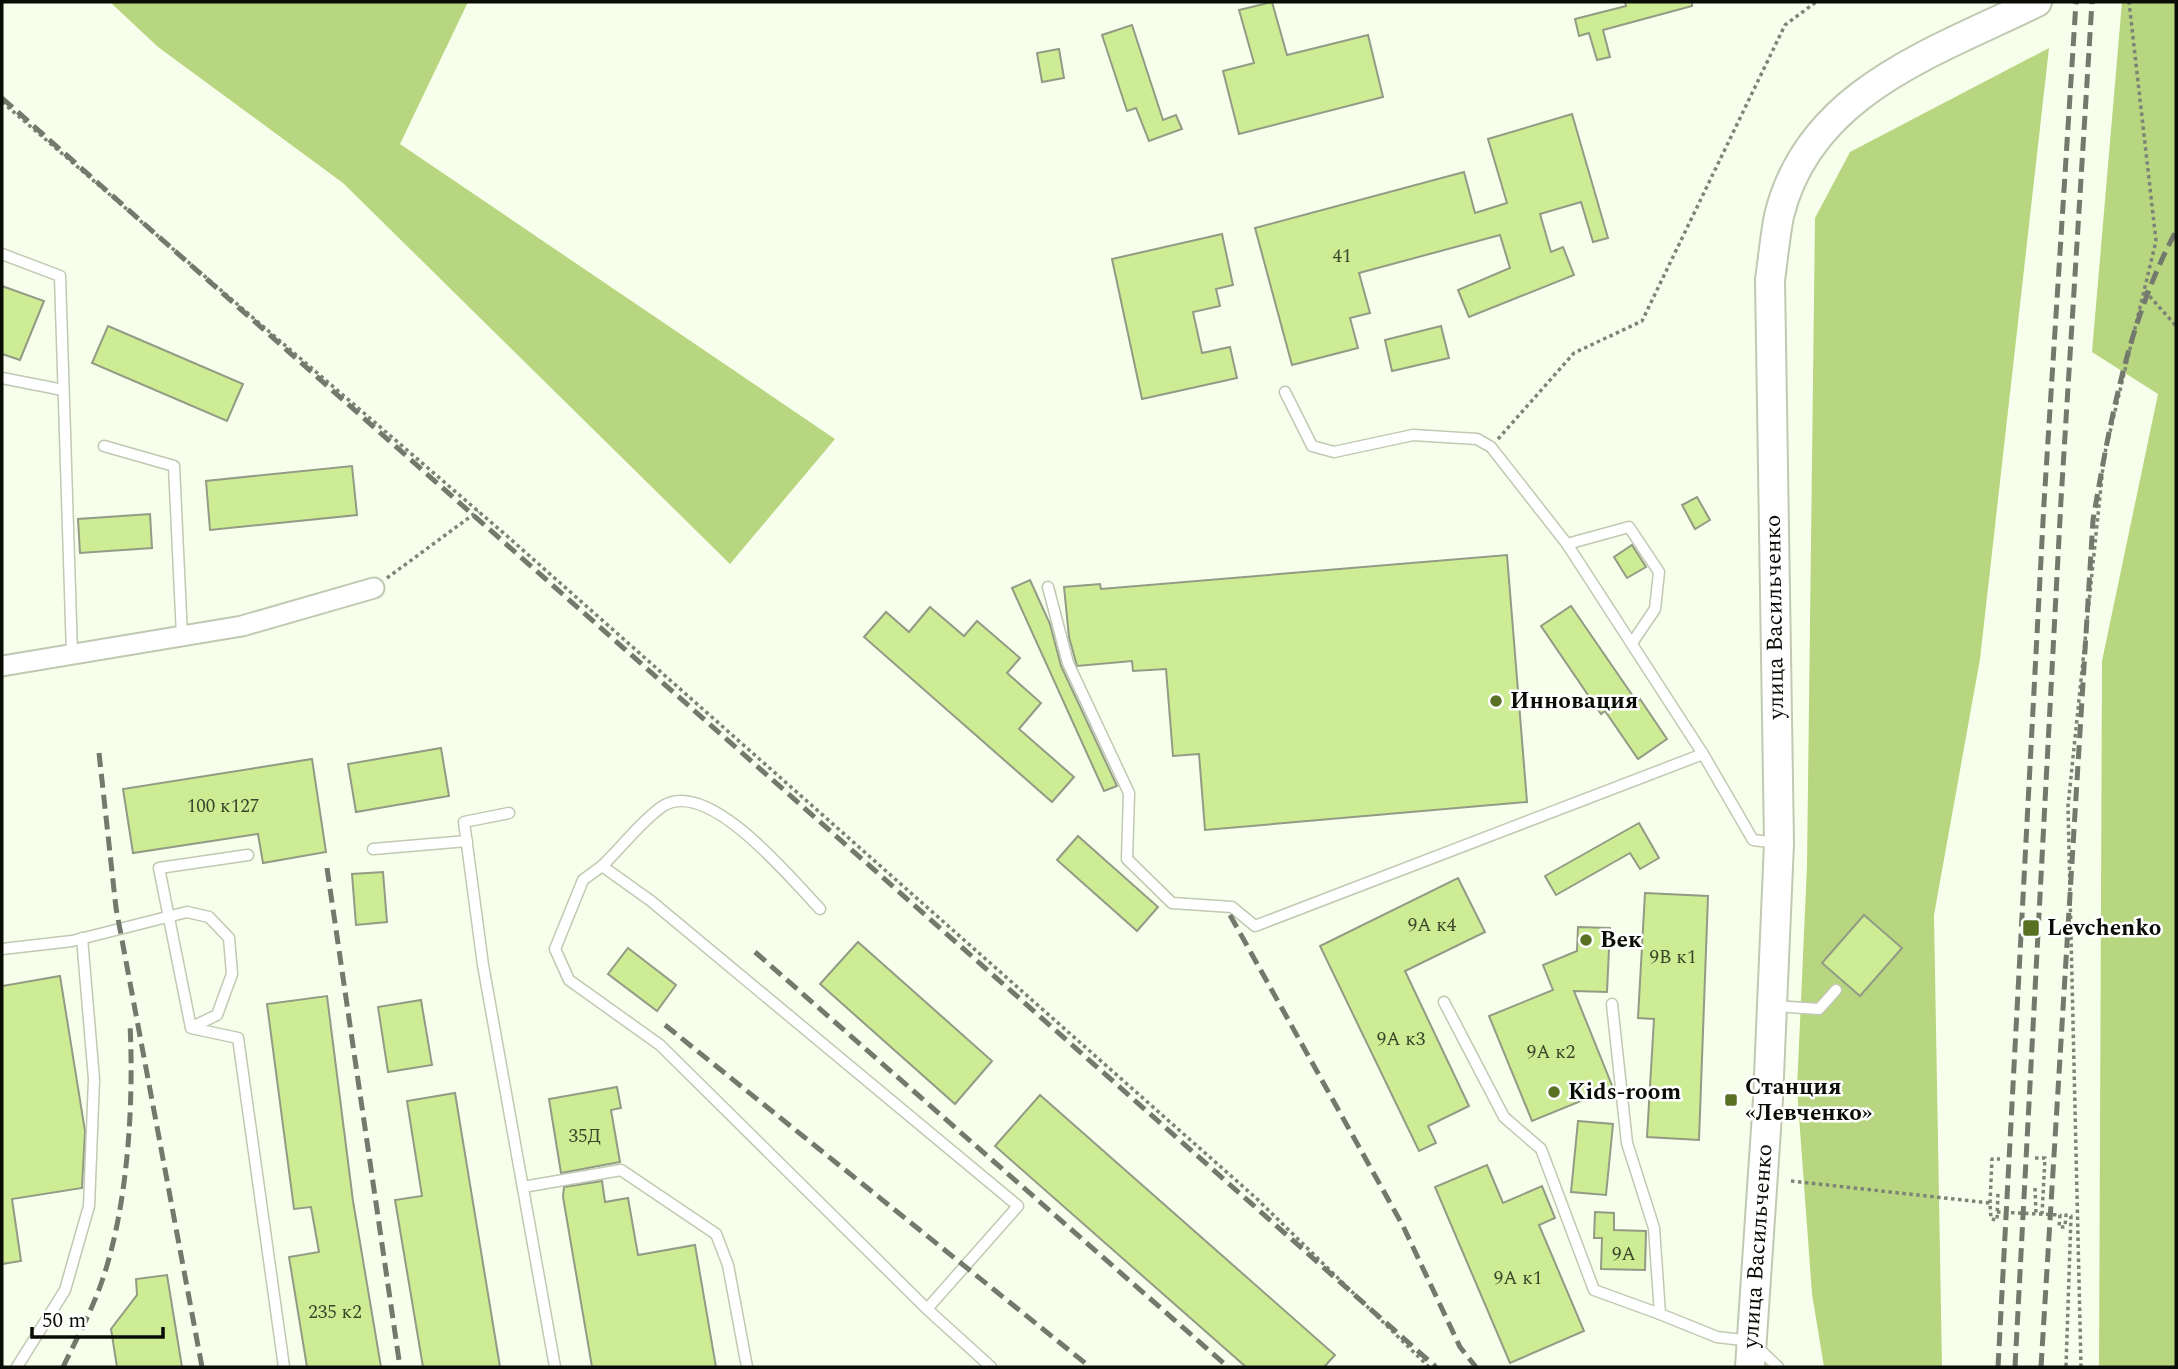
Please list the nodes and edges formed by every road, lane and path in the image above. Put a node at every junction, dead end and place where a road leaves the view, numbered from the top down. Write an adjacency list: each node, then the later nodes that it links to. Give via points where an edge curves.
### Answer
1 (1816, 2): 12 (path, via 1785,25 1642,321 1574,353)
2 (2129, 2): 6 (path, via 2156,241)
3 (2029, 6): 24 (main road, улица Васильченко, via 1917,58 1866,89 1825,125 1799,164 1780,215 1770,280)
4 (2, 102): 13 (path)
5 (2, 254): 9 (lane, via 60,276)
6 (2144, 291): 7 (path); 58 (path, via 2105,457 2068,806)
7 (2176, 326)
8 (2, 378): 9 (lane)
9 (63, 390): 19 (lane)
10 (1285, 392): 12 (lane, via 1312,446 1334,452 1413,435 1476,439)
11 (104, 446): 17 (lane, via 174,466)
12 (1491, 447): 14 (lane)
13 (478, 511): 16 (path); 55 (path, via 1256,1198)
14 (1567, 544): 18 (lane); 18 (lane, via 1629,527 1659,572 1655,609)
15 (1048, 587): 21 (lane, via 1068,663 1129,793 1127,859 1172,903 1232,906 1255,926)
16 (374, 588): 17 (street, via 242,626)
17 (182, 636): 19 (street)
18 (1632, 643): 21 (lane)
19 (72, 654): 20 (street)
20 (2, 666)
21 (1703, 754): 24 (lane, via 1753,840)
22 (509, 813): 23 (lane, via 464,822)
23 (467, 841): 25 (lane); 40 (lane, via 483,965)
24 (1779, 843): 35 (main road, улица Васильченко)
25 (373, 849)
26 (248, 855): 29 (lane, via 159,868)
27 (602, 866): 28 (lane, via 664,805 687,801 731,820); 47 (lane, via 583,880 555,949 569,980 660,1045); 47 (lane, via 1018,1206)
28 (820, 909)
29 (170, 916): 30 (lane); 36 (lane); 36 (lane, via 187,912 209,917 229,938 232,974 217,1015)
30 (82, 938): 31 (lane); 50 (lane, via 94,1079 89,1206 65,1290)
31 (2, 948)
32 (1836, 989): 35 (lane, via 1819,1009)
33 (1444, 1002): 48 (lane, via 1504,1117 1541,1149 1594,1290)
34 (1612, 1004): 48 (lane, via 1627,1143 1654,1228)
35 (1772, 1006): 49 (main road, улица Васильченко)
36 (191, 1028): 51 (lane, via 238,1038)
37 (2035, 1158): 46 (path, via 2045,1158)
38 (2000, 1159): 43 (path, via 1992,1159)
39 (1791, 1181): 43 (path)
40 (523, 1187): 52 (lane); 53 (lane, via 621,1170 716,1234 728,1265)
41 (2035, 1188): 45 (path)
42 (1998, 1192): 44 (path)
43 (1990, 1203): 44 (path, via 1991,1219 1997,1220)
44 (1997, 1212): 45 (path)
45 (2036, 1214): 46 (path)
46 (2042, 1214): 57 (path, via 2060,1215 2059,1227 2065,1227 2066,1215 2071,1216)
47 (927, 1310): 54 (lane)
48 (1660, 1314): 49 (lane)
49 (1750, 1354): 56 (lane)
50 (17, 1367)
51 (284, 1367)
52 (555, 1367)
53 (747, 1367)
54 (991, 1367)
55 (1429, 1367)
56 (1778, 1367)
57 (2066, 1367)
58 (2081, 1367)

